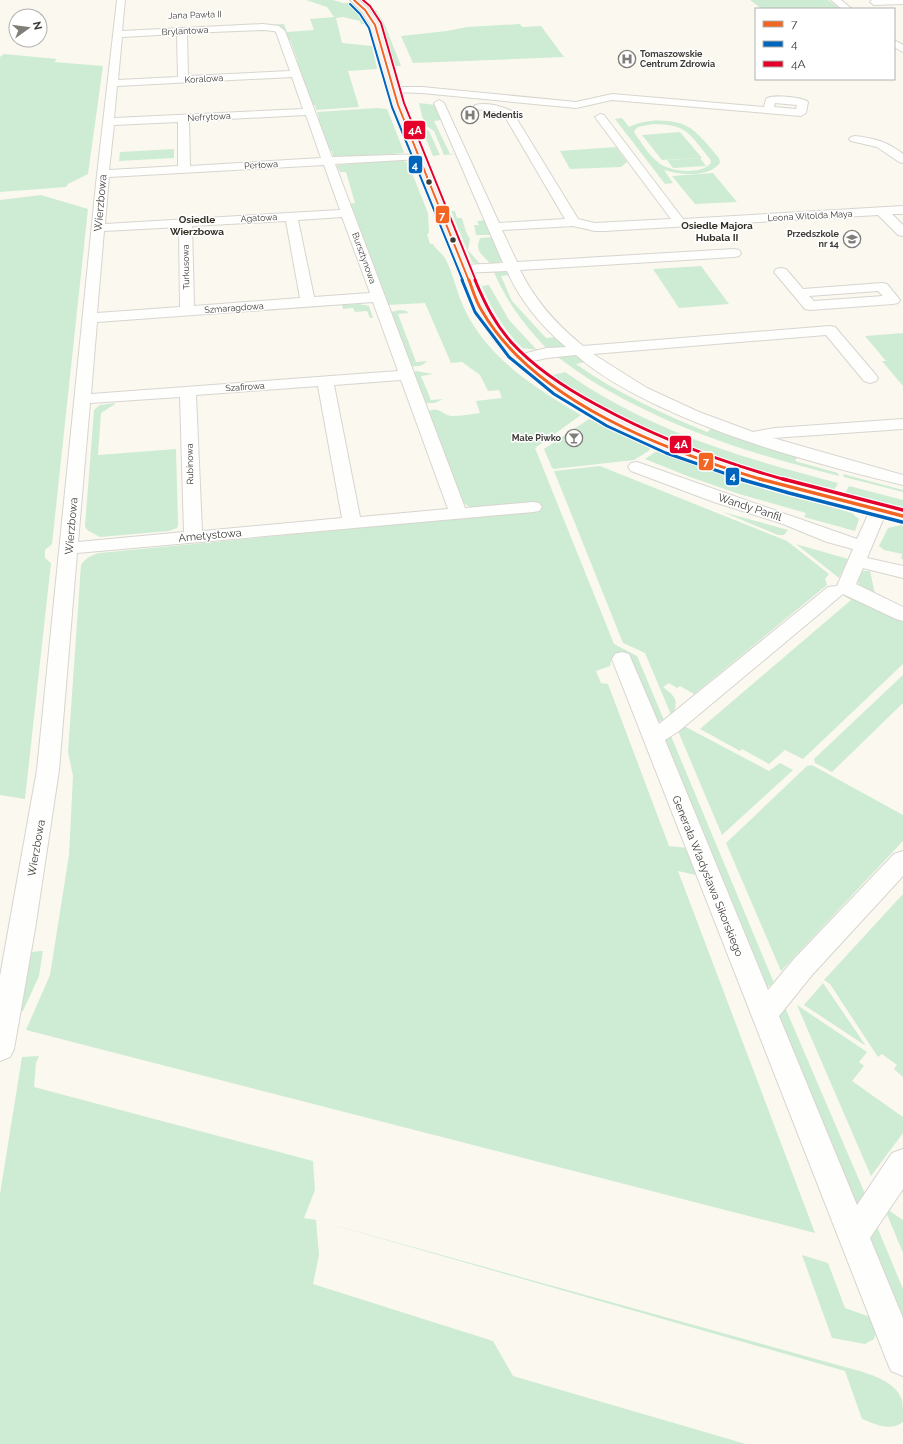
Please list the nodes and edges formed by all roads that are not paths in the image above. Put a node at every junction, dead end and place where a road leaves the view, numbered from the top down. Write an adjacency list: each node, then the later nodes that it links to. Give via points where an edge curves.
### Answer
1 (122, 0): 8 (street, Wierzbowa)
2 (354, 0): 6 (street)
3 (835, 0): 7 (street)
4 (903, 1): 5 (street)
5 (874, 2)
6 (365, 5): 14 (street, via 375,25)
7 (847, 8)
8 (122, 23): 10 (street, Brylantowa); 13 (street, Wierzbowa)
9 (252, 28): 10 (street, Brylantowa); 11 (street, Bursztynowa, via 268,27 279,30)
10 (182, 31): 12 (street)
11 (296, 74): 12 (street, Koralowa); 17 (street, Bursztynowa)
12 (183, 80): 13 (street, Koralowa)
13 (112, 83): 20 (street, Wierzbowa)
14 (395, 94): 15 (street); 16 (street, via 422,90 576,105 586,105 602,97 612,97); 22 (street)
15 (414, 101)
16 (768, 110)
17 (310, 112): 19 (street, Nefrytowa); 24 (street, Bursztynowa)
18 (600, 117): 33 (street)
19 (183, 118): 20 (street, Nefrytowa); 25 (street)
20 (108, 122): 26 (street, Wierzbowa)
21 (855, 139): 23 (street, via 885,145)
22 (418, 156): 24 (street, Perłowa); 39 (street)
23 (903, 160)
24 (328, 161): 25 (street, Perłowa); 29 (street, Bursztynowa)
25 (184, 169): 26 (street, Perłowa)
26 (103, 174): 35 (street, Wierzbowa)
27 (903, 210): 28 (street, Leona Witolda Maya)
28 (882, 212): 33 (street, Leona Witolda Maya); 36 (street)
29 (347, 213): 30 (street, Agatowa); 42 (street, Bursztynowa)
30 (291, 216): 32 (street, Agatowa); 43 (street)
31 (573, 222): 33 (street, Leona Witolda Maya, via 595,227); 34 (street, Leona Witolda Maya); 34 (street, via 508,113 496,108 433,102)
32 (184, 223): 35 (street, Agatowa); 45 (street, Turkusowa)
33 (680, 223)
34 (495, 227): 38 (street)
35 (98, 228): 46 (street, Wierzbowa)
36 (903, 232)
37 (734, 253): 38 (street)
38 (512, 267): 39 (street); 48 (street, via 535,309)
39 (464, 269): 49 (street, via 481,310 494,331)
40 (781, 272): 41 (street)
41 (799, 293): 44 (street); 44 (street, via 882,287 893,300)
42 (378, 297): 43 (street, Szmaragdowa); 50 (street, Bursztynowa)
43 (308, 302): 45 (street, Szmaragdowa)
44 (810, 306): 47 (street)
45 (187, 311): 46 (street, Szmaragdowa)
46 (90, 318): 54 (street, Wierzbowa)
47 (830, 330): 48 (street); 51 (street)
48 (578, 350): 49 (street); 56 (street, via 643,393)
49 (520, 359): 60 (street, via 594,412 665,446 768,480)
50 (407, 374): 52 (street, Szafirowa); 61 (street, Bursztynowa)
51 (870, 378)
52 (325, 381): 53 (street, Szafirowa); 63 (street)
53 (188, 391): 54 (street, Szafirowa); 64 (street, Rubinowa)
54 (82, 399): 65 (street, Wierzbowa)
55 (903, 424): 56 (street, via 775,433)
56 (751, 438): 58 (street)
57 (637, 467): 66 (street, Wandy Panfil, via 789,520 834,538)
58 (903, 480)
59 (533, 507): 61 (street, Ametystowa)
60 (878, 510): 62 (street); 66 (street)
61 (458, 513): 63 (street, Ametystowa)
62 (903, 516)
63 (352, 523): 64 (street, Ametystowa)
64 (193, 537): 65 (street, Ametystowa)
65 (69, 548): 74 (street, Wierzbowa, via 48,770)
66 (859, 554): 67 (street, Wandy Panfil); 69 (street, via 846,584 847,588)
67 (903, 572)
68 (835, 591): 71 (street)
69 (903, 615)
70 (622, 659): 71 (street, Generała Władysława Sikorskiego)
71 (653, 738): 73 (street, Generała Władysława Sikorskiego)
72 (903, 860): 73 (street, via 802,967)
73 (765, 1013): 76 (street, Generała Władysława Sikorskiego)
74 (0, 1048)
75 (903, 1163): 76 (street)
76 (854, 1235): 77 (street, Generała Władysława Sikorskiego)
77 (903, 1359)

